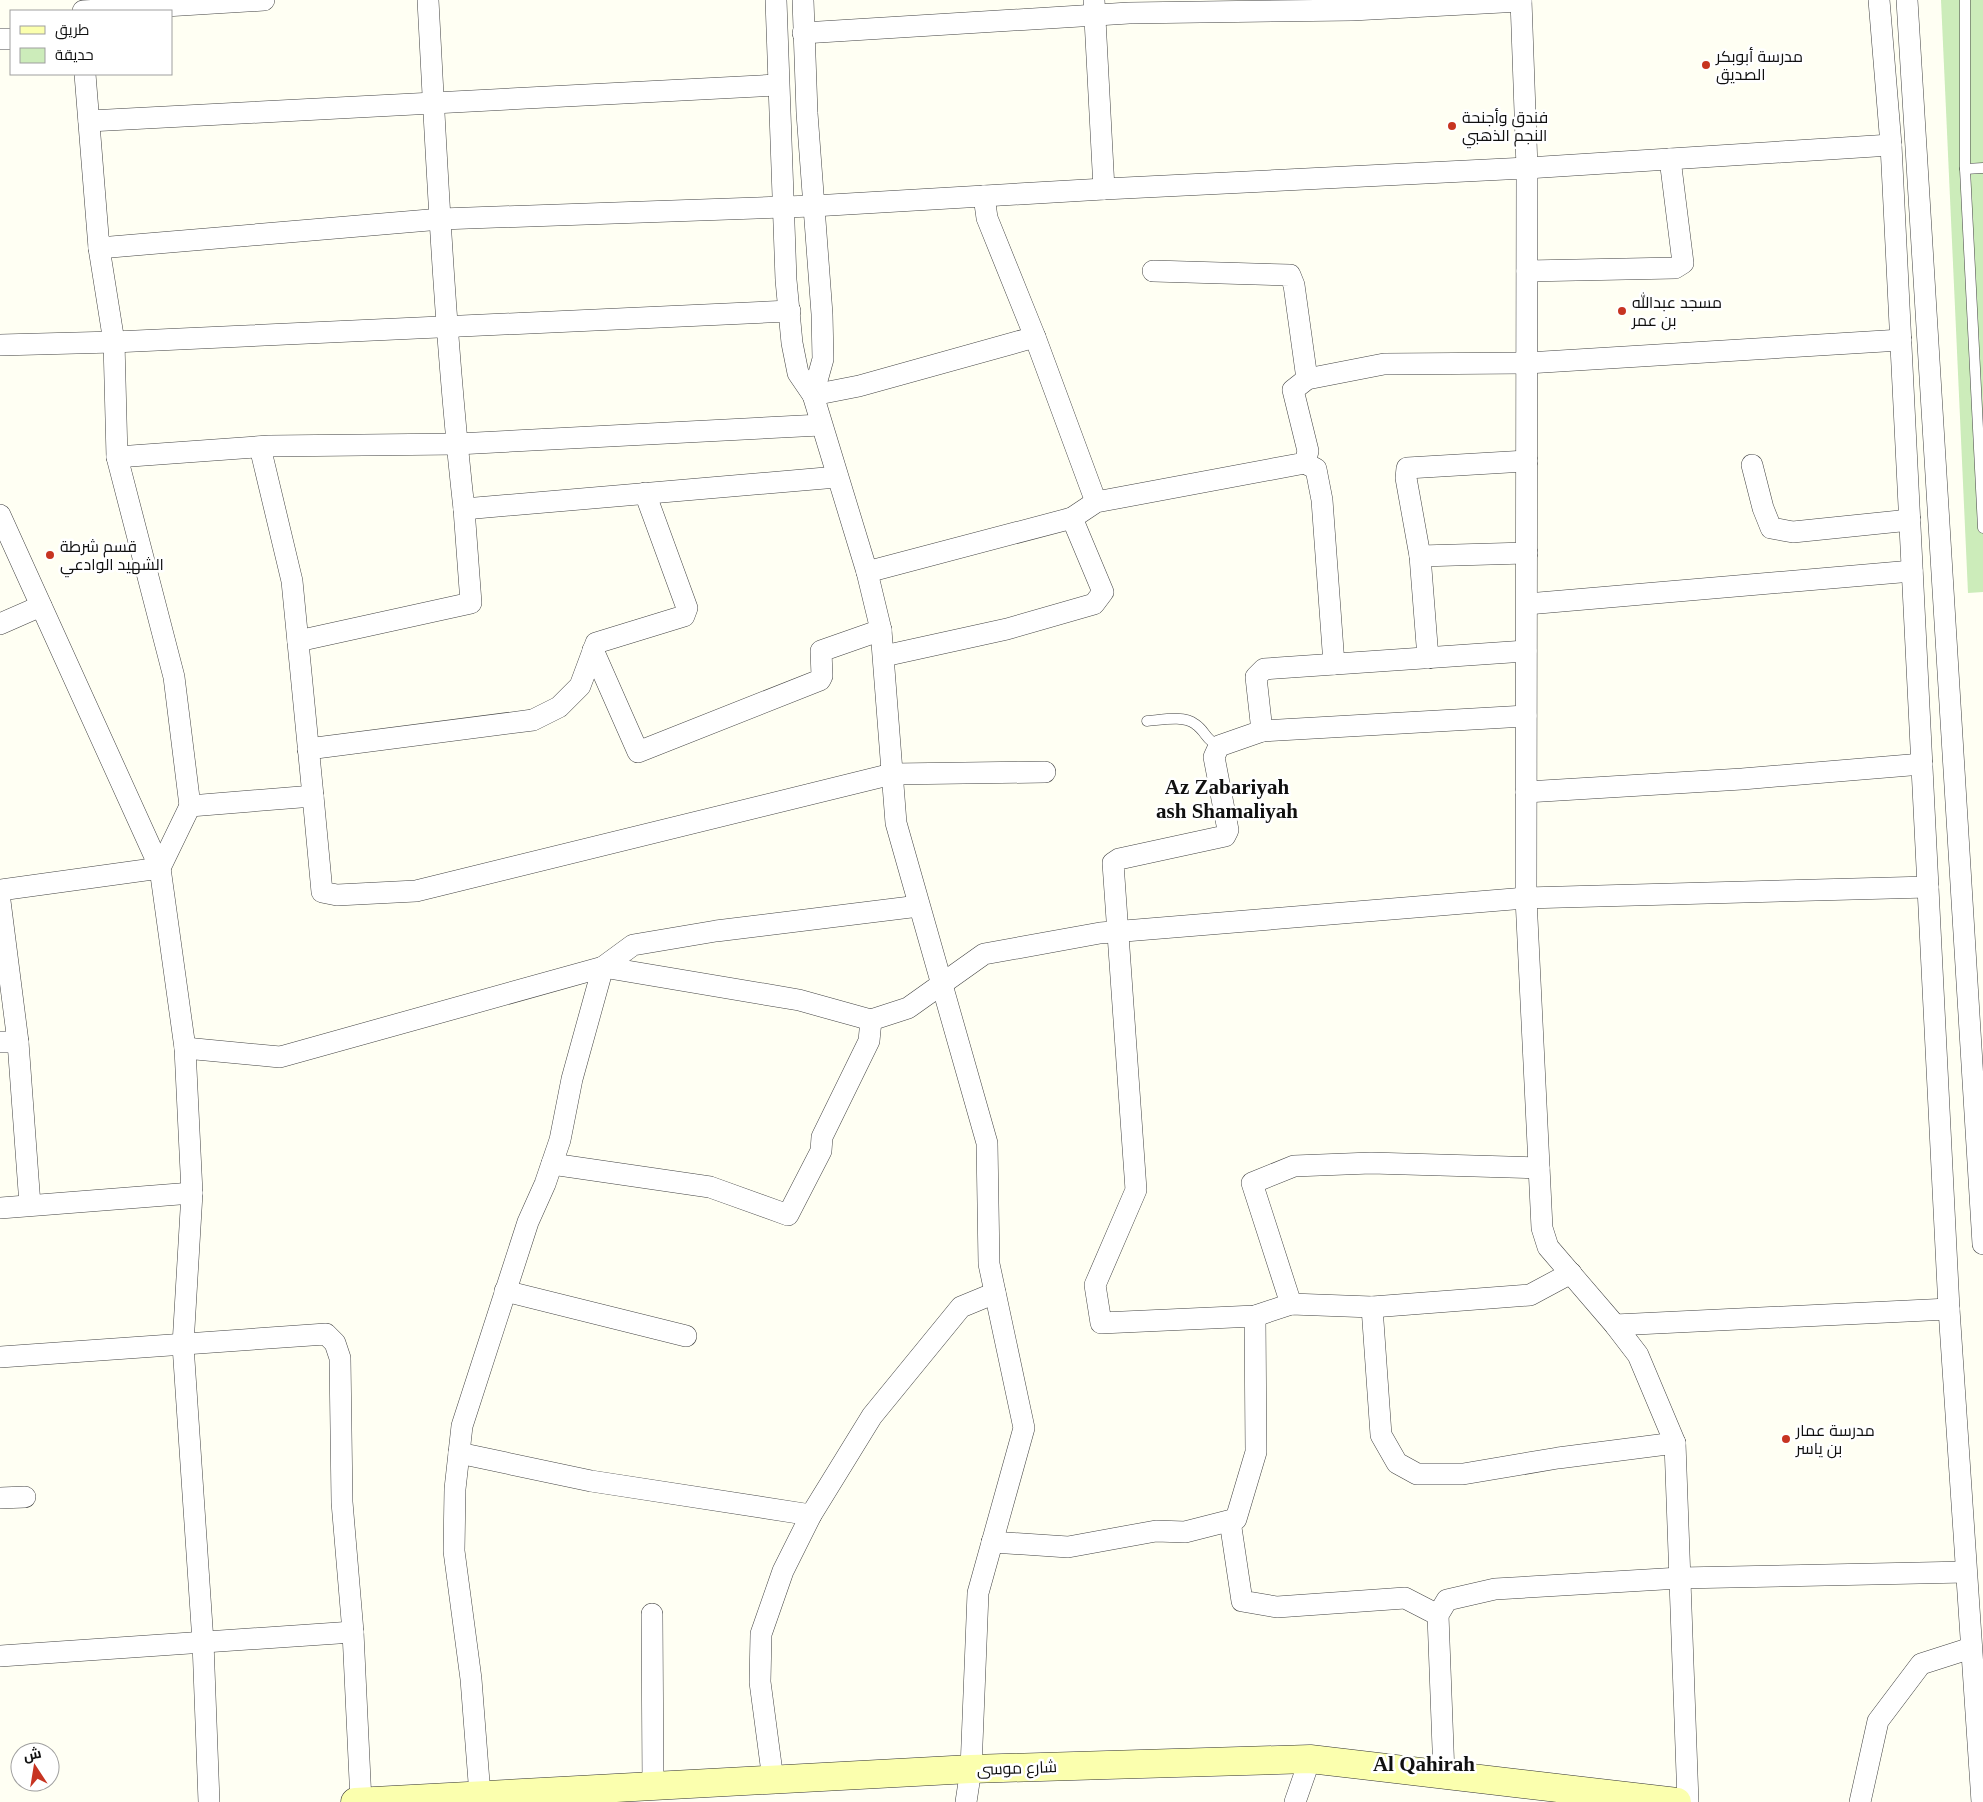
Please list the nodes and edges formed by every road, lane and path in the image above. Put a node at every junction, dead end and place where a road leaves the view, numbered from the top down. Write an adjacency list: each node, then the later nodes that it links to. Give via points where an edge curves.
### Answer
1 (264, 0): 10 (street)
2 (428, 0): 14 (street)
3 (776, 0): 13 (street)
4 (803, 0): 11 (street)
5 (1521, 0): 9 (street, via 1352,10); 18 (street)
6 (1879, 0): 16 (street)
7 (1907, 0): 95 (street)
8 (1965, 0): 19 (lane)
9 (1094, 8): 11 (street); 21 (street)
10 (99, 10)
11 (803, 33): 24 (street)
12 (85, 75): 15 (street)
13 (778, 85): 14 (street); 23 (street)
14 (434, 103): 15 (street); 25 (street)
15 (89, 121): 26 (street)
16 (1892, 145): 17 (street); 32 (street)
17 (1670, 160): 18 (street); 28 (street, via 1683,263 1675,268)
18 (1528, 168): 21 (street); 28 (street)
19 (1965, 168): 20 (lane); 52 (lane)
20 (1983, 168)
21 (1104, 189): 22 (street)
22 (984, 196): 24 (street); 31 (street, via 988,218)
23 (783, 206): 24 (street); 25 (street); 29 (street)
24 (812, 206): 37 (street, via 823,359)
25 (441, 219): 26 (street); 30 (street)
26 (99, 248): 33 (street)
27 (1153, 271): 36 (street, via 1290,275)
28 (1527, 272): 35 (street)
29 (790, 311): 30 (street); 37 (street, via 798,373)
30 (448, 327): 33 (street); 39 (street)
31 (1035, 337): 37 (street, via 859,386); 47 (street)
32 (1901, 340): 35 (street); 51 (street)
33 (114, 342): 34 (street); 41 (street)
34 (0, 345)
35 (1527, 363): 36 (street, via 1384,364); 42 (street)
36 (1307, 379): 43 (street, via 1293,390 1308,451)
37 (812, 395): 38 (street)
38 (821, 426): 39 (street); 45 (street)
39 (457, 444): 40 (street); 48 (street)
40 (260, 447): 41 (street); 61 (street, via 292,581)
41 (117, 458): 77 (street, via 174,677)
42 (1527, 461): 53 (street); 54 (street, via 1407,468)
43 (1305, 463): 47 (street); 66 (street, via 1316,469 1322,500)
44 (1752, 465): 51 (street, via 1771,528 1793,532)
45 (837, 477): 46 (street); 56 (street)
46 (645, 493): 48 (street); 62 (street, via 687,608 684,616 596,643)
47 (1096, 502): 50 (street)
48 (464, 509): 61 (street, via 472,603)
49 (0, 514): 58 (street)
50 (1072, 518): 56 (street); 64 (street, via 1103,592 1094,604 1007,630)
51 (1910, 520): 55 (street)
52 (1983, 528)
53 (1527, 554): 54 (street); 57 (street)
54 (1420, 556): 65 (street)
55 (1912, 571): 57 (street); 72 (street)
56 (867, 572): 60 (street)
57 (1527, 604): 63 (street)
58 (41, 606): 59 (street); 78 (street)
59 (0, 624)
60 (882, 630): 62 (street, via 821,651 820,680 638,752); 64 (street)
61 (298, 641): 71 (street)
62 (592, 650): 71 (street, via 580,686 559,708 533,720)
63 (1526, 651): 65 (street); 67 (street)
64 (884, 656): 74 (street)
65 (1428, 658): 66 (street)
66 (1334, 664): 69 (street, via 1264,669 1256,676)
67 (1526, 716): 69 (street); 75 (street)
68 (1147, 721): 70 (lane, via 1185,719 1196,724 1209,742)
69 (1262, 731): 70 (street)
70 (1219, 746): 84 (street, via 1214,758 1228,830 1225,836 1113,863)
71 (308, 749): 76 (street)
72 (1922, 764): 75 (street); 79 (street)
73 (1045, 772): 74 (street)
74 (892, 774): 76 (street, via 416,891 337,895 322,892); 83 (street, via 896,823)
75 (1526, 792): 81 (street)
76 (313, 796): 77 (street)
77 (190, 806): 78 (street)
78 (160, 868): 80 (street); 89 (street)
79 (1928, 887): 81 (street); 101 (street)
80 (0, 890)
81 (1526, 898): 84 (street); 91 (street)
82 (0, 901): 88 (street)
83 (919, 906): 85 (street, via 716,931 634,945); 86 (street)
84 (1119, 932): 86 (street, via 984,954); 102 (street, via 1136,1190 1095,1285 1101,1323)
85 (602, 967): 87 (street, via 799,1000); 89 (street, via 280,1057); 90 (street)
86 (942, 983): 87 (street, via 908,1008); 98 (street, via 987,1144 989,1264)
87 (871, 1020): 90 (street, via 869,1041 822,1137 821,1151 788,1215 710,1187)
88 (9, 1042): 93 (street)
89 (185, 1048): 92 (street)
90 (552, 1164): 97 (street)
91 (1539, 1168): 96 (street, via 1542,1228 1548,1247); 99 (street, via 1371,1163 1294,1166 1252,1183)
92 (192, 1193): 93 (street); 105 (street)
93 (30, 1206): 94 (street)
94 (0, 1208)
95 (1983, 1244)
96 (1570, 1273): 100 (street, via 1530,1295); 103 (street)
97 (505, 1291): 104 (street); 108 (street, via 462,1426)
98 (995, 1293): 111 (street, via 961,1307 872,1416); 113 (street, via 1024,1428)
99 (1290, 1304): 100 (street); 102 (street)
100 (1372, 1307): 107 (street, via 1381,1435 1397,1463 1416,1474 1463,1474)
101 (1949, 1309): 103 (street); 114 (street)
102 (1255, 1316): 112 (street, via 1256,1452 1236,1519)
103 (1615, 1325): 107 (street, via 1638,1355)
104 (686, 1336)
105 (183, 1345): 106 (street); 118 (street, via 326,1334 335,1343 340,1358 342,1502); 119 (street)
106 (0, 1357)
107 (1675, 1443): 115 (street)
108 (459, 1453): 111 (street, via 591,1482); 127 (street, via 454,1551 471,1679)
109 (25, 1497): 110 (street)
110 (0, 1498)
111 (811, 1516): 125 (street, via 783,1571 761,1634 760,1682)
112 (1230, 1521): 113 (street, via 1185,1532 1156,1531 1068,1546); 117 (street, via 1242,1600 1277,1606 1405,1598)
113 (992, 1542): 123 (street, via 978,1593)
114 (1966, 1572): 115 (street); 120 (street)
115 (1680, 1578): 117 (street, via 1495,1589 1447,1600); 134 (street)
116 (652, 1614): 126 (street)
117 (1438, 1615): 124 (street)
118 (353, 1632): 119 (street); 130 (street)
119 (203, 1642): 121 (street); 128 (street)
120 (1971, 1648): 135 (street, via 1921,1664 1878,1721); 136 (street)
121 (0, 1656)
122 (1310, 1759): 123 (street, شارع موسى); 124 (street, شارع موسى); 132 (street)
123 (971, 1769): 125 (street, شارع موسى); 131 (street)
124 (1444, 1775): 133 (street, شارع موسى)
125 (774, 1780): 126 (street, شارع موسى)
126 (652, 1786): 127 (street, شارع موسى)
127 (480, 1795): 130 (street, شارع موسى)
128 (209, 1802)
129 (355, 1802): 130 (street, شارع موسى)
130 (361, 1802)
131 (966, 1802)
132 (1295, 1802)
133 (1677, 1802)
134 (1688, 1802)
135 (1860, 1802)
136 (1982, 1802)

